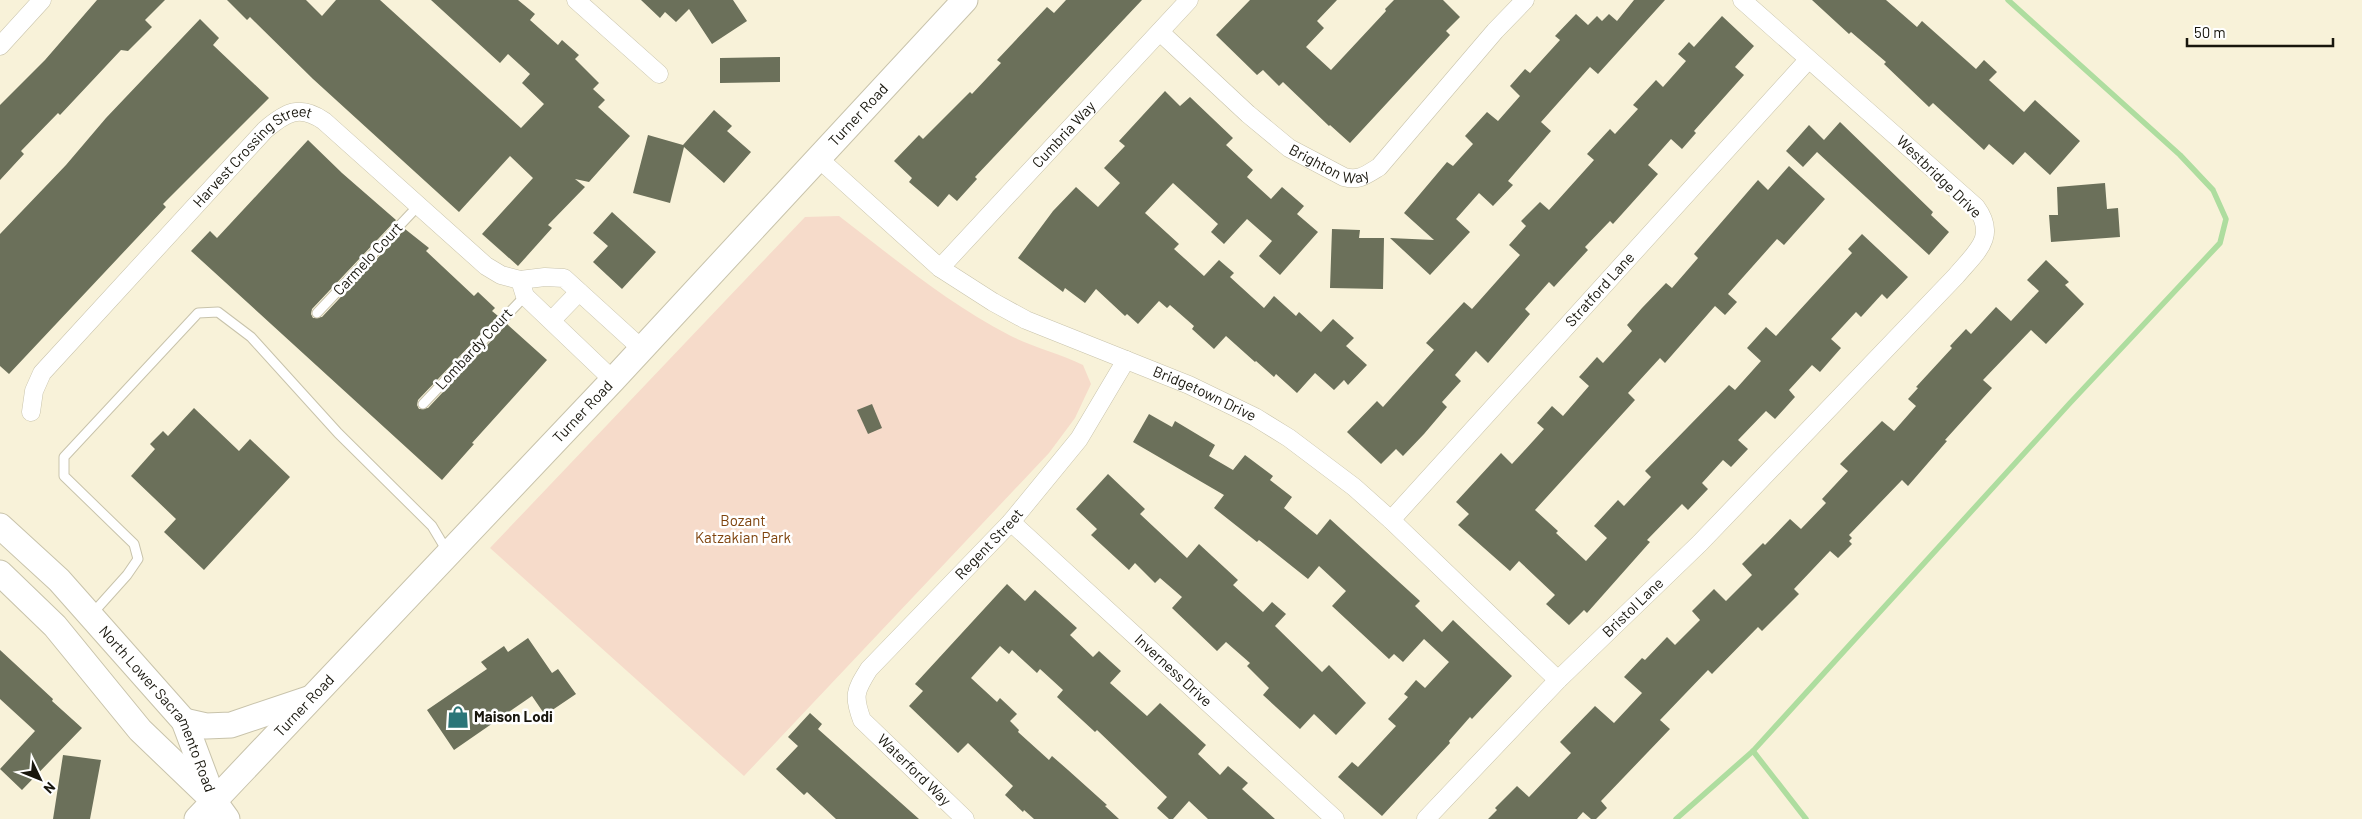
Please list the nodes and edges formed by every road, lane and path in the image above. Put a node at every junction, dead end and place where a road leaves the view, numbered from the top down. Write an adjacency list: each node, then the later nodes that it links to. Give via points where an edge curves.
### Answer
1 (42, 0): 8 (street)
2 (576, 0): 10 (street)
3 (965, 0): 11 (main road, Turner Road)
4 (1189, 0): 7 (street, Cumbria Way)
5 (1525, 0): 7 (street, Brighton Way, via 1379,167 1363,177 1352,179 1289,148)
6 (1742, 0): 9 (street, Westbridge Drive)
7 (1160, 32): 13 (street, Cumbria Way)
8 (0, 46)
9 (1808, 60): 21 (street, Westbridge Drive, via 1976,207 1986,227 1984,242 1956,276); 24 (street, Stratford Lane)
10 (659, 74)
11 (818, 158): 13 (street, Bridgetown Drive); 18 (main road, Turner Road)
12 (418, 206): 14 (street, Harvest Crossing Street, via 486,266); 16 (lane, Carmelo Court); 23 (street, Harvest Crossing Street, via 312,112 300,110 288,114 265,130 42,373 34,391)
13 (940, 268): 19 (street, Bridgetown Drive, via 1026,320)
14 (522, 288): 15 (street, Harvest Crossing Street, via 545,277 564,278); 17 (street, Harvest Crossing Street); 22 (lane, Lombardy Court)
15 (579, 292): 17 (street); 18 (street, Harvest Crossing Street)
16 (317, 313)
17 (552, 320): 20 (street, Harvest Crossing Street)
18 (642, 349): 20 (main road, Turner Road)
19 (1126, 360): 24 (street, Bridgetown Drive, via 1189,385 1289,438 1354,487); 25 (street, Regent Street, via 1079,439)
20 (613, 380): 27 (main road, Turner Road)
21 (1841, 396): 30 (street, Bristol Lane, via 1700,543)
22 (423, 404)
23 (31, 412)
24 (1391, 520): 30 (street, Bridgetown Drive)
25 (1011, 522): 32 (street, Regent Street, via 869,669 858,687 855,701); 37 (street, Inverness Drive)
26 (0, 526): 29 (main road, North Lower Sacramento Road, via 60,580)
27 (448, 554): 29 (lane, via 432,526 338,433 251,337 218,312 198,313 64,458 64,476 134,544 138,559); 31 (main road, Turner Road)
28 (0, 573): 34 (main road, North Lower Sacramento Road, via 55,626 140,730)
29 (90, 616): 33 (main road, North Lower Sacramento Road)
30 (1558, 680): 38 (street, Bristol Lane)
31 (311, 698): 33 (main road, via 231,724 206,726); 34 (main road, Turner Road)
32 (862, 720): 36 (street, Waterford Way)
33 (184, 721): 34 (main road, North Lower Sacramento Road)
34 (220, 810): 35 (main road, Turner Road)
35 (197, 819)
36 (965, 819)
37 (1335, 819)
38 (1426, 819)

